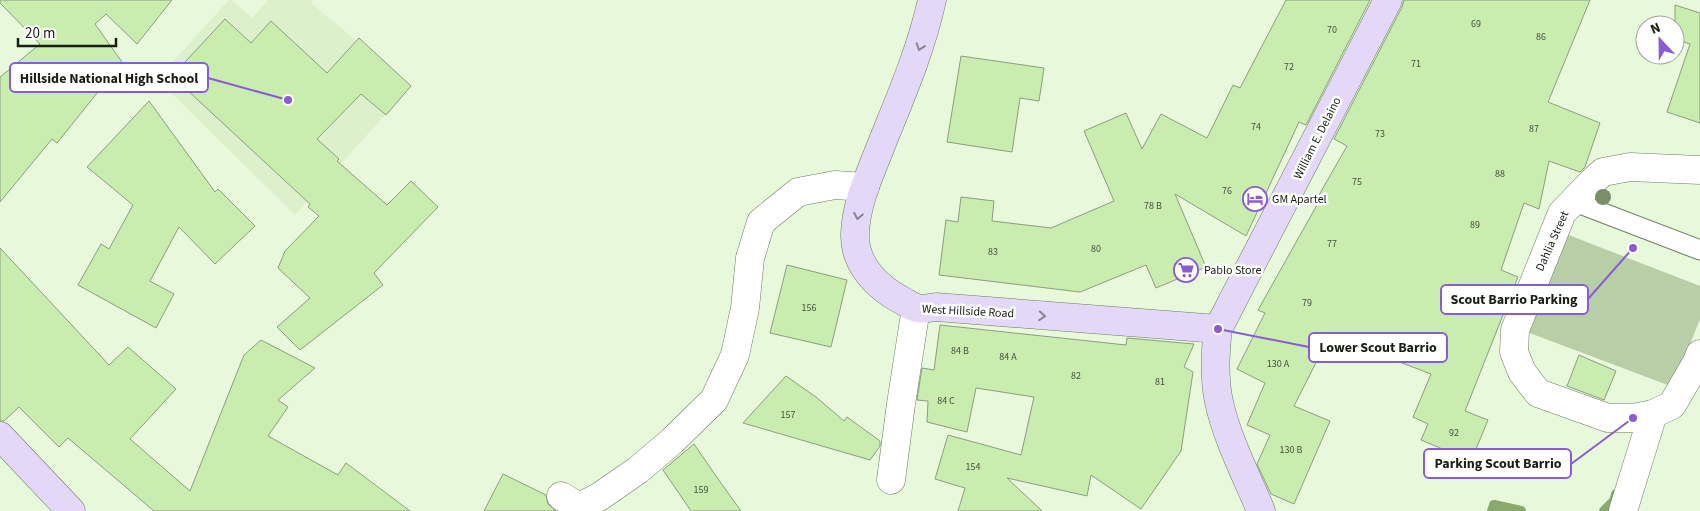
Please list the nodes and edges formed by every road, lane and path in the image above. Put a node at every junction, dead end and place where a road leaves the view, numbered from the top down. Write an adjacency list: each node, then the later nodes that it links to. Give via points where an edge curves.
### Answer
1 (932, 0): 4 (street, West Hillside Road, one-way to 4, via 914,63)
2 (1388, 0): 8 (street, William E. Delaino)
3 (1700, 170): 5 (street, Dahlia Street, via 1630,167 1604,172)
4 (865, 187): 7 (street, West Hillside Road, one-way to 7, via 855,236 859,255 866,271 879,286); 13 (street, via 835,185 798,192 761,222 750,258 745,308 735,355 714,400 638,470 599,498 579,507)
5 (1572, 201): 6 (lane); 10 (street, Dahlia Street, via 1562,213 1515,330 1514,352 1522,372 1538,393 1608,418)
6 (1700, 250)
7 (916, 308): 8 (street, West Hillside Road, one-way to 8); 12 (street)
8 (1218, 329): 15 (street, via 1216,367 1219,403)
9 (1700, 354): 10 (street, Dahlia Street, via 1672,405)
10 (1654, 414): 16 (street)
11 (0, 436): 14 (street)
12 (891, 480)
13 (561, 496)
14 (71, 511)
15 (1262, 511)
16 (1623, 511)

